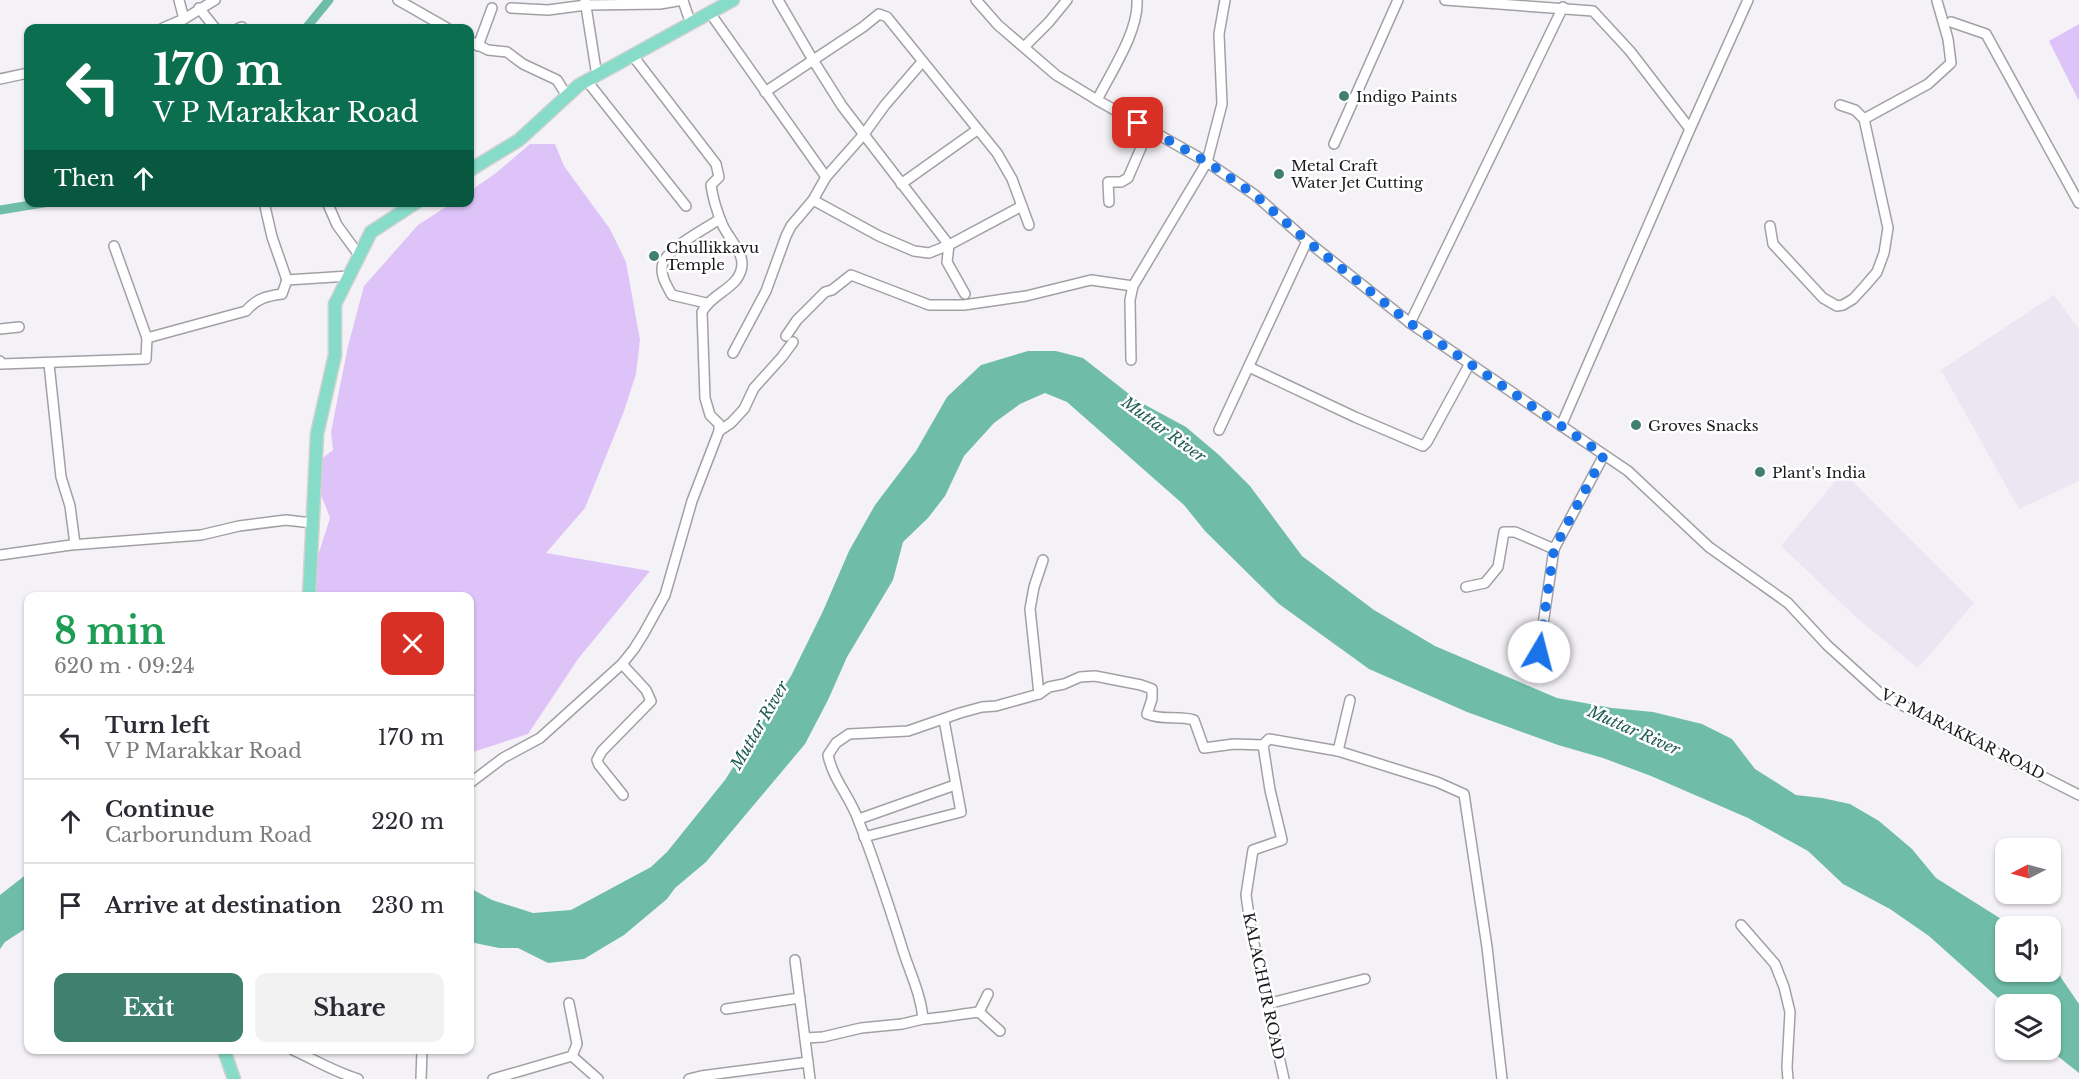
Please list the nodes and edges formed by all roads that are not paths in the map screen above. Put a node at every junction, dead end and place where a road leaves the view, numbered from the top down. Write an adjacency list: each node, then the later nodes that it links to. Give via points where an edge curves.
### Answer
1 (179, 0): 23 (street)
2 (215, 0): 20 (street)
3 (398, 0): 27 (street)
4 (733, 0): 22 (main road)
5 (778, 0): 32 (street)
6 (976, 0): 30 (street, V P MARAKKAR ROAD)
7 (1067, 0): 30 (street)
8 (1225, 0): 47 (street, via 1220,34 1222,105)
9 (1398, 0): 46 (street)
10 (1445, 0): 17 (street)
11 (1598, 0): 21 (street)
12 (1748, 0): 43 (street)
13 (1938, 0): 41 (street, via 1951,63 1928,84)
14 (683, 1): 15 (street); 28 (street)
15 (585, 2): 19 (street, via 548,10); 35 (street)
16 (1137, 4): 39 (street, via 1125,44)
17 (1563, 7): 21 (street); 71 (street)
18 (492, 8): 29 (street)
19 (511, 8)
20 (199, 9): 23 (street); 26 (street)
21 (1593, 11): 43 (street, via 1630,51)
22 (710, 13): 28 (main road); 37 (street)
23 (184, 20): 25 (street)
24 (1951, 22): 53 (street, via 1986,34)
25 (174, 24)
26 (212, 24)
27 (440, 24)
28 (691, 24): 31 (main road)
29 (474, 43): 38 (street, via 488,50 507,52 557,80)
30 (1024, 47): 39 (street, V P MARAKKAR ROAD, via 1056,75)
31 (633, 56): 35 (main road); 59 (street, via 716,164 719,177 711,185 712,200)
32 (813, 60): 33 (street, via 879,14 887,17); 37 (street); 45 (street)
33 (922, 62): 44 (street); 45 (street)
34 (24, 74): 36 (street)
35 (592, 78): 38 (main road); 54 (street)
36 (0, 79)
37 (765, 92): 49 (street)
38 (567, 96): 48 (main road, via 519,140)
39 (1097, 100): 42 (street, V P MARAKKAR ROAD)
40 (1840, 105): 41 (street, via 1855,110)
41 (1864, 119): 61 (street, via 1888,228 1877,272 1865,286 1844,305 1837,306 1823,298 1773,244)
42 (1149, 129): 47 (street, V P MARAKKAR ROAD); 52 (street, via 1128,178 1107,182)
43 (1690, 129): 81 (street)
44 (977, 130): 50 (street); 55 (street, via 997,153)
45 (864, 134): 49 (street); 50 (street)
46 (1334, 144)
47 (1207, 162): 62 (street, V P MARAKKAR ROAD, via 1255,195); 68 (street)
48 (474, 168)
49 (826, 177): 51 (street)
50 (901, 184): 63 (street)
51 (813, 200): 63 (street, via 914,251 929,253); 75 (street, via 791,226 766,291)
52 (1109, 202)
53 (2079, 204)
54 (686, 206)
55 (1022, 206): 60 (street); 63 (street)
56 (265, 207): 67 (street)
57 (329, 207): 65 (street)
58 (409, 207): 65 (main road, via 371,232)
59 (720, 219): 70 (street, via 741,254 743,265 736,280); 70 (street, via 677,247 663,263 662,273 672,295)
60 (1029, 225)
61 (1770, 226)
62 (1307, 241): 71 (street, V P MARAKKAR ROAD); 80 (street)
63 (949, 245): 69 (street, via 947,262)
64 (114, 246): 74 (street)
65 (359, 255): 66 (main road)
66 (349, 276): 67 (street); 85 (main road, via 335,304 335,355 317,434)
67 (287, 280): 74 (street, via 282,294 264,296 246,311)
68 (1133, 286): 76 (street); 82 (street, via 1090,280 1026,296 964,305 929,305 851,275 825,292 797,320 744,409)
69 (965, 294)
70 (706, 303): 82 (street, via 702,312 705,398)
71 (1410, 323): 79 (street, V P MARAKKAR ROAD)
72 (19, 327): 73 (street)
73 (0, 329)
74 (147, 338): 78 (street, via 146,360)
75 (733, 353)
76 (1131, 360)
77 (0, 361): 78 (street)
78 (49, 364): 86 (street, via 61,477)
79 (1469, 365): 80 (street, via 1423,446); 81 (street, V P MARAKKAR ROAD)
80 (1249, 367): 83 (street)
81 (1561, 426): 84 (street, V P MARAKKAR ROAD)
82 (719, 430): 93 (street, via 692,501 665,595 645,633)
83 (1219, 430)
84 (1604, 455): 87 (street); 102 (street, V P MARAKKAR ROAD, via 1628,471 1709,547 1788,603 1882,695)
85 (312, 523): 86 (street, via 286,520 201,535); 91 (main road)
86 (75, 544): 88 (street)
87 (1554, 549): 90 (street, via 1515,532 1504,532 1498,567 1485,583); 92 (street)
88 (0, 555)
89 (1043, 560): 94 (street, via 1030,609)
90 (1466, 587)
91 (309, 592)
92 (1539, 652)
93 (622, 664): 99 (street, via 540,738); 101 (street, via 651,701 597,760)
94 (1039, 694): 96 (street); 97 (street, via 1080,677 1128,682 1152,689 1147,714 1158,719 1194,720 1204,748)
95 (1350, 700): 98 (street)
96 (944, 720): 100 (street); 103 (street, via 908,731 849,734 836,743 828,755 831,769)
97 (1263, 745): 98 (street, via 1269,739); 111 (street, KALACHUR ROAD, via 1282,840 1253,850 1246,895)
98 (1338, 752): 130 (street, via 1464,794)
99 (474, 780)
100 (955, 785): 103 (street); 104 (street, via 961,812)
101 (623, 795)
102 (2079, 795)
103 (858, 819): 104 (street)
104 (864, 837): 114 (street, via 922,1004)
105 (1741, 925): 131 (street, via 1775,964 1784,987 1790,1012)
106 (795, 960): 109 (street)
107 (1365, 979): 111 (street)
108 (988, 994): 113 (street)
109 (800, 998): 112 (street); 116 (street)
110 (568, 1003): 120 (street, via 578,1044)
111 (1267, 1004): 129 (street, KALACHUR ROAD)
112 (726, 1009)
113 (979, 1012): 114 (street); 115 (street)
114 (923, 1019): 116 (street)
115 (1000, 1031)
116 (805, 1038): 121 (street)
117 (225, 1054): 122 (main road)
118 (303, 1054): 123 (street, via 335,1072)
119 (422, 1054): 124 (street)
120 (572, 1056): 125 (street); 126 (street)
121 (808, 1062): 127 (street); 128 (street)
122 (234, 1079)
123 (358, 1079)
124 (421, 1079)
125 (493, 1079)
126 (598, 1079)
127 (689, 1079)
128 (810, 1079)
129 (1284, 1079)
130 (1503, 1079)
131 (1788, 1079)

